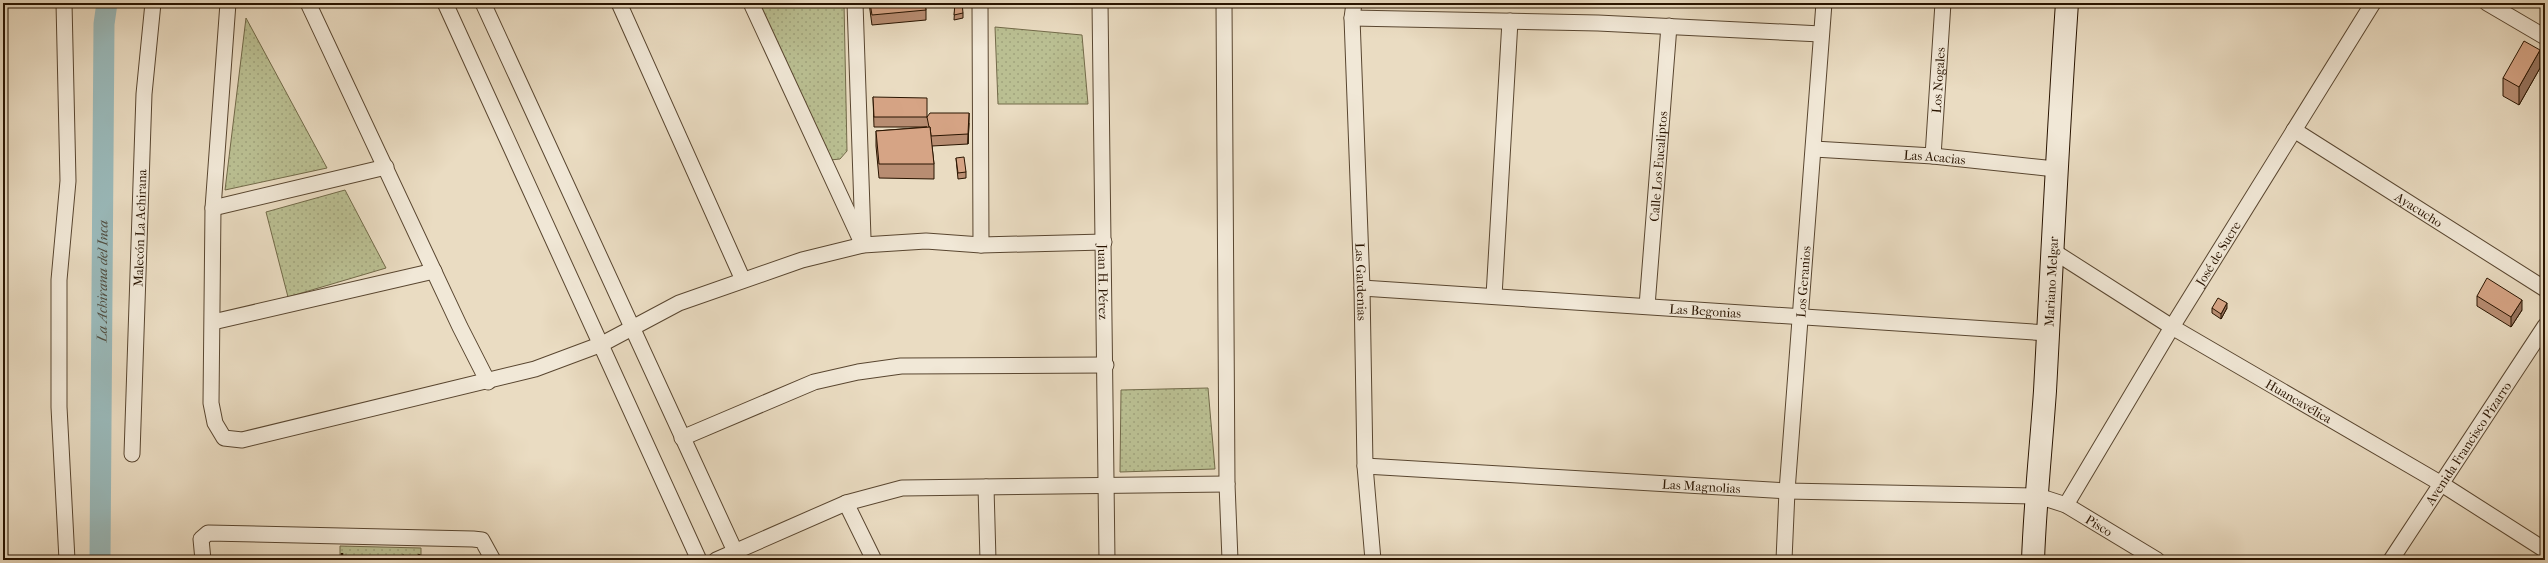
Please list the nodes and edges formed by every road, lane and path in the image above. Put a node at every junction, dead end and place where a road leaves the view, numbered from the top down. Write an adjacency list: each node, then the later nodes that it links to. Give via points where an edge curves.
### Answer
1 (64, 3): 64 (street, via 68,181 59,280 59,407)
2 (153, 3): 50 (street, Malecón La Achirana, via 144,94)
3 (228, 3): 29 (street)
4 (308, 3): 27 (street)
5 (445, 3): 46 (street)
6 (483, 3): 44 (street)
7 (619, 3): 35 (street)
8 (751, 3): 31 (street)
9 (855, 3): 31 (street)
10 (980, 3): 32 (street)
11 (1100, 3): 30 (street, Juan H. Pérez)
12 (1224, 3): 53 (street)
13 (1354, 3): 19 (street, Las Gardenias)
14 (1824, 3): 22 (street, Los Geranios)
15 (1943, 3): 26 (street, Los Nogales)
16 (2067, 3): 28 (main road, Mariano Melgar)
17 (2373, 3): 24 (street, José de Sucre)
18 (2487, 3): 23 (street)
19 (1352, 18): 20 (street); 36 (street, Las Gardenias)
20 (1510, 21): 21 (street); 38 (street)
21 (1669, 26): 22 (street); 39 (street, Calle Los Eucaliptos)
22 (1821, 34): 25 (street, Los Geranios)
23 (2545, 37)
24 (2294, 130): 37 (street, Ayacucho); 43 (street, José de Sucre)
25 (1814, 149): 26 (street, Las Acacias); 40 (street, Los Geranios)
26 (1933, 156): 28 (street, Las Acacias)
27 (386, 167): 29 (street); 34 (street)
28 (2055, 169): 33 (main road, Mariano Melgar)
29 (213, 208): 41 (street)
30 (1104, 242): 32 (street); 47 (street, Juan H. Pérez)
31 (863, 245): 32 (street, via 926,241); 35 (street, via 802,260)
32 (981, 245)
33 (2053, 251): 43 (street, Huancavélica); 45 (main road, Mariano Melgar)
34 (434, 271): 41 (street); 48 (street)
35 (743, 280): 44 (street, via 679,303)
36 (1362, 288): 38 (street, Las Begonias); 51 (street, Las Gardenias)
37 (2545, 288)
38 (1494, 296): 39 (street, Las Begonias)
39 (1647, 306): 40 (street, Las Begonias)
40 (1800, 316): 45 (street, Las Begonias); 56 (street, Los Geranios)
41 (213, 322): 48 (street, via 211,403 215,423 224,438 242,440)
42 (2545, 326): 52 (street, Avenida Francisco Pizarro)
43 (2172, 327): 52 (street, Huancavélica); 59 (street, José de Sucre)
44 (632, 328): 46 (street); 49 (street)
45 (2048, 333): 57 (main road, Mariano Melgar)
46 (602, 344): 48 (street, via 535,369); 68 (street)
47 (1106, 365): 49 (street, via 901,366 858,372 814,382); 54 (street, Juan H. Pérez)
48 (488, 382)
49 (682, 438): 63 (street)
50 (132, 454)
51 (1365, 466): 56 (street, Las Magnolias); 75 (street, Las Gardenias)
52 (2440, 483): 61 (street, Huancavélica); 79 (street, Avenida Francisco Pizarro)
53 (1227, 484): 54 (street); 60 (street)
54 (1106, 485): 55 (street); 72 (street, Juan H. Pérez)
55 (986, 487): 58 (street, via 902,488); 71 (street)
56 (1787, 491): 57 (street, Las Magnolias); 76 (street, Los Geranios)
57 (2038, 496): 59 (street, Pisco); 77 (main road, Mariano Melgar)
58 (846, 503): 63 (street); 70 (street)
59 (2066, 505): 78 (street, Pisco)
60 (1230, 533): 73 (street); 74 (street)
61 (2545, 550)
62 (342, 551): 66 (path)
63 (737, 556): 69 (street)
64 (67, 560)
65 (202, 560): 67 (street, via 201,539 208,533 473,538 482,540)
66 (342, 560)
67 (493, 560)
68 (699, 560)
69 (716, 560)
70 (874, 560)
71 (988, 560)
72 (1107, 560)
73 (1230, 560)
74 (1238, 560)
75 (1373, 560)
76 (1784, 560)
77 (2033, 560)
78 (2157, 560)
79 (2391, 560)

